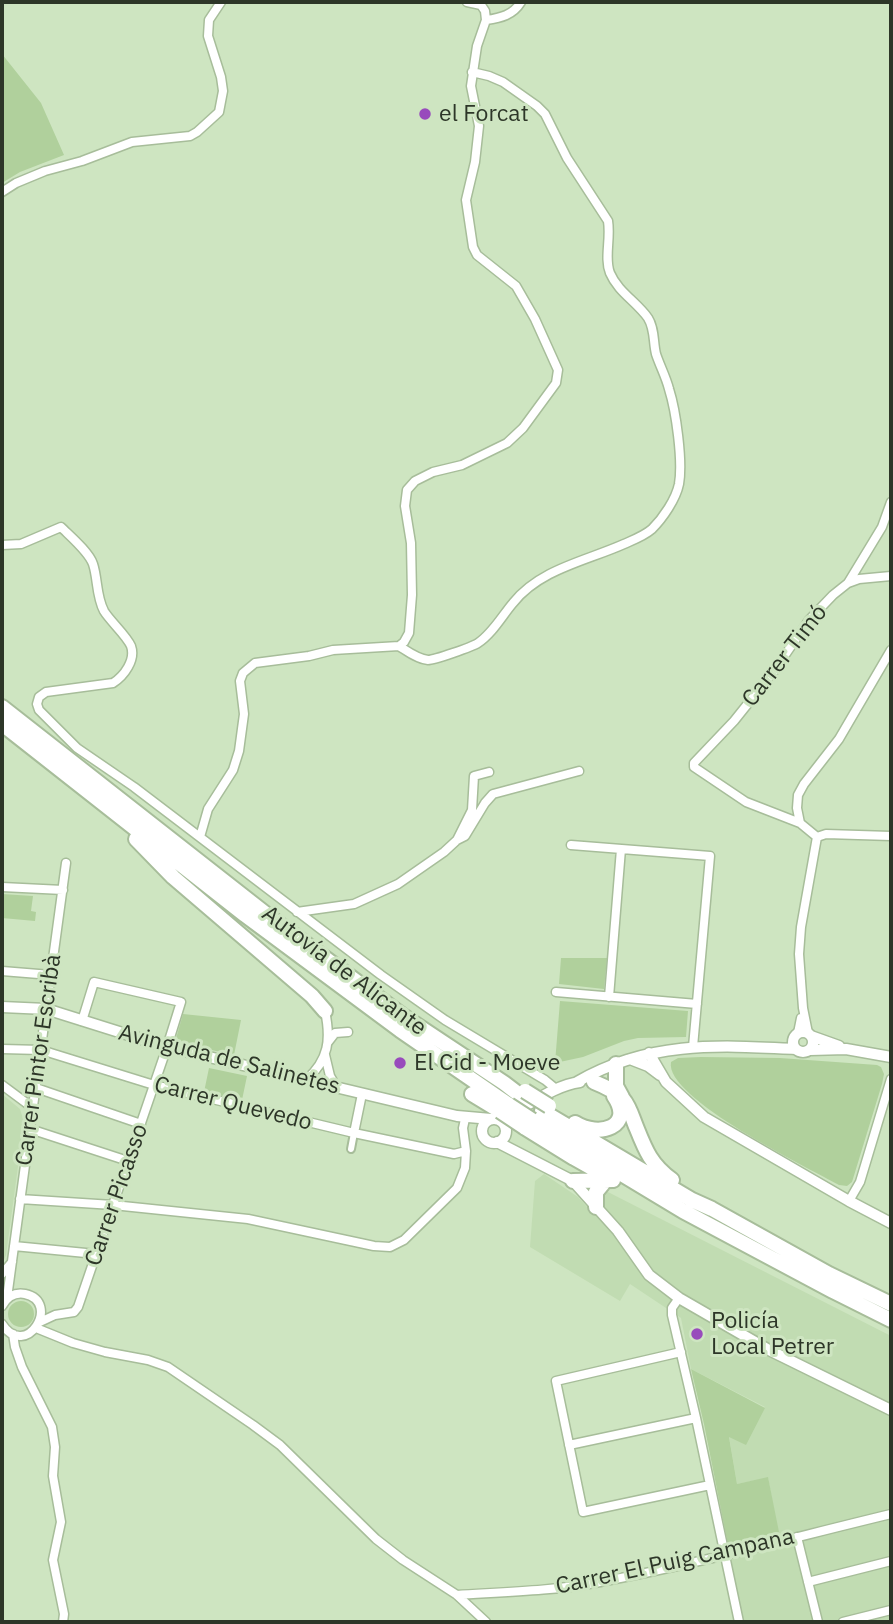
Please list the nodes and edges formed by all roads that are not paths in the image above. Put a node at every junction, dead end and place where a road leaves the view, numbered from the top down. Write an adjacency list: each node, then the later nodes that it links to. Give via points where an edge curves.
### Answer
1 (221, 2): 6 (street, via 209,19 208,36 223,91 219,111 197,132 132,142 45,171)
2 (467, 2): 4 (street, via 481,5)
3 (521, 2): 4 (street, via 510,14)
4 (486, 20): 5 (street)
5 (472, 72): 11 (street, via 479,125 466,200 473,247 516,286 558,370 556,383 507,443 462,465 433,472 407,490 412,595 409,633); 11 (street, via 503,82 545,114 608,221 611,275 653,327 655,351 675,414 679,484 652,529 614,549 546,574 516,598 477,644 428,660)
6 (2, 192)
7 (891, 502): 10 (street, Carrer Timó, via 882,527)
8 (2, 545): 20 (street, via 21,544 61,527 93,562 99,598 131,645 130,661 113,683 46,692 39,697 39,710 77,748)
9 (891, 576): 10 (street)
10 (848, 583): 18 (street, Carrer Timó, via 809,620 734,721 694,763 746,802)
11 (399, 646): 20 (street, via 333,650 254,663 243,673 239,751 233,771 208,809)
12 (891, 650): 18 (street, via 839,739 798,795)
13 (2, 707): 69 (highway, Autovía de Alicante, via 271,918 403,1016 504,1083)
14 (2, 724): 17 (highway, Autovía de Alicante)
15 (579, 771): 22 (street, via 493,794 466,836)
16 (489, 772): 22 (street, via 474,776 472,810)
17 (91, 794): 36 (highway, via 173,877); 69 (highway, Autovía de Alicante, via 245,915)
18 (800, 823): 21 (street)
19 (891, 835): 21 (street)
20 (200, 837): 28 (street)
21 (817, 837): 39 (street, via 800,927)
22 (457, 840): 28 (street, via 404,880 367,899)
23 (571, 845): 24 (street)
24 (621, 849): 32 (street); 33 (street, via 710,856)
25 (66, 863): 27 (street, Carrer Pintor Escribà)
26 (2, 887): 27 (street)
27 (64, 891): 30 (street, Carrer Pintor Escribà)
28 (297, 912): 63 (street, via 445,1020)
29 (2, 971): 30 (street)
30 (51, 975): 35 (street, Carrer Pintor Escribà)
31 (556, 992): 32 (street)
32 (610, 997): 33 (street)
33 (697, 1004): 41 (street)
34 (2, 1007): 35 (street, Avinguda de Salinetes)
35 (47, 1009): 37 (street, Avinguda de Salinetes); 48 (street, Carrer Pintor Escribà)
36 (325, 1011): 40 (street)
37 (82, 1021): 42 (street, Avinguda de Salinetes); 42 (street, Carrer Picasso, via 93,982 181,1002)
38 (348, 1032): 40 (street, via 335,1033)
39 (803, 1035): 43 (street); 46 (street, via 793,1045); 47 (street); 49 (street, via 813,1040)
40 (328, 1042): 51 (street)
41 (693, 1046): 43 (street); 45 (street)
42 (167, 1047): 56 (street, Avinguda de Salinetes); 60 (street, Carrer Picasso)
43 (759, 1047): 46 (street)
44 (2, 1049): 48 (street, Carrer Quevedo)
45 (673, 1049): 50 (street); 54 (street, via 663,1061)
46 (795, 1049): 49 (street)
47 (846, 1049): 49 (street); 52 (street)
48 (41, 1050): 60 (street, Carrer Quevedo); 61 (street, Carrer Pintor Escribà)
49 (810, 1050)
50 (649, 1053): 53 (street); 54 (street)
51 (325, 1055): 56 (street); 62 (street)
52 (891, 1057)
53 (623, 1061): 54 (street, via 648,1066); 57 (street); 58 (street); 67 (highway, via 616,1086)
54 (662, 1076): 85 (street, via 704,1117)
55 (891, 1079): 85 (street, via 860,1182)
56 (306, 1080): 62 (street, Avinguda de Salinetes)
57 (577, 1082): 58 (street); 63 (street)
58 (593, 1082): 64 (highway)
59 (2, 1085): 68 (street)
60 (154, 1085): 72 (street, Carrer Picasso); 75 (street, Carrer Quevedo)
61 (36, 1088): 68 (street, Carrer Pintor Escribà); 72 (street)
62 (337, 1088): 65 (street, Avinguda de Salinetes)
63 (556, 1089): 69 (street)
64 (609, 1090): 67 (highway); 70 (highway, via 621,1113 606,1130)
65 (362, 1094): 71 (street, Avinguda de Salinetes); 75 (street)
66 (472, 1094): 69 (highway)
67 (622, 1098): 88 (highway, via 653,1164)
68 (33, 1108): 73 (street, Carrer Pintor Escribà)
69 (507, 1108): 70 (highway, Autovía de Alicante); 70 (highway, bridge); 71 (street, Avinguda de Salinetes); 74 (street); 76 (street, via 485,1124)
70 (537, 1116): 83 (highway, via 574,1158); 88 (highway, Autovía de Alicante); 89 (highway, Autovía de Alicante)
71 (461, 1117): 76 (street, Avinguda de Salinetes); 79 (street)
72 (141, 1124): 81 (street, Carrer Picasso)
73 (30, 1129): 81 (street); 84 (street, Carrer Pintor Escribà)
74 (506, 1130): 77 (street); 80 (street)
75 (354, 1133): 78 (street); 79 (street, Carrer Quevedo, via 454,1154)
76 (483, 1134): 77 (street, Avinguda de Salinetes)
77 (497, 1142): 80 (street, Avinguda de Salinetes)
78 (351, 1149)
79 (466, 1151): 86 (street, via 457,1188 404,1240 390,1247 248,1219)
80 (521, 1153): 82 (street, Avinguda de Salinetes)
81 (128, 1161): 86 (street, Carrer Picasso)
82 (573, 1181): 83 (highway); 87 (street)
83 (609, 1181): 87 (highway, via 596,1192); 89 (highway)
84 (20, 1199): 86 (street); 91 (street, Carrer Pintor Escribà)
85 (849, 1201): 90 (street)
86 (113, 1205): 92 (street, Carrer Picasso)
87 (596, 1207): 96 (street, via 649,1275)
88 (712, 1209): 97 (highway, Autovía de Alicante)
89 (683, 1211): 98 (highway, Autovía de Alicante)
90 (891, 1223)
91 (14, 1246): 92 (street); 93 (street, Carrer Pintor Escribà)
92 (96, 1254): 99 (street, Carrer Picasso, via 74,1312 55,1315)
93 (12, 1262): 94 (street); 95 (street, Carrer Pintor Escribà)
94 (2, 1273)
95 (7, 1295): 99 (street, via 23,1294 36,1301 41,1315)
96 (679, 1298): 102 (street, via 672,1315); 103 (street, via 769,1350)
97 (891, 1304)
98 (891, 1320)
99 (38, 1325): 101 (street, via 22,1336); 112 (street, via 73,1343 168,1367 280,1445 376,1539)
100 (2, 1326): 101 (street)
101 (13, 1334): 114 (street, via 22,1367 52,1427 53,1476 61,1522 53,1560)
102 (681, 1352): 104 (street); 105 (street, via 556,1381)
103 (891, 1410)
104 (696, 1418): 105 (street); 106 (street)
105 (569, 1445): 106 (street, via 583,1512)
106 (710, 1485): 109 (street)
107 (891, 1514): 108 (street, Carrer El Puig Campana)
108 (797, 1537): 109 (street, Carrer El Puig Campana); 111 (street)
109 (725, 1555): 112 (street, Carrer El Puig Campana, via 563,1588); 116 (street)
110 (891, 1561): 111 (street)
111 (808, 1582): 117 (street)
112 (457, 1595): 115 (street)
113 (891, 1610): 118 (street)
114 (63, 1622)
115 (486, 1622)
116 (739, 1622)
117 (818, 1622)
118 (843, 1622)

